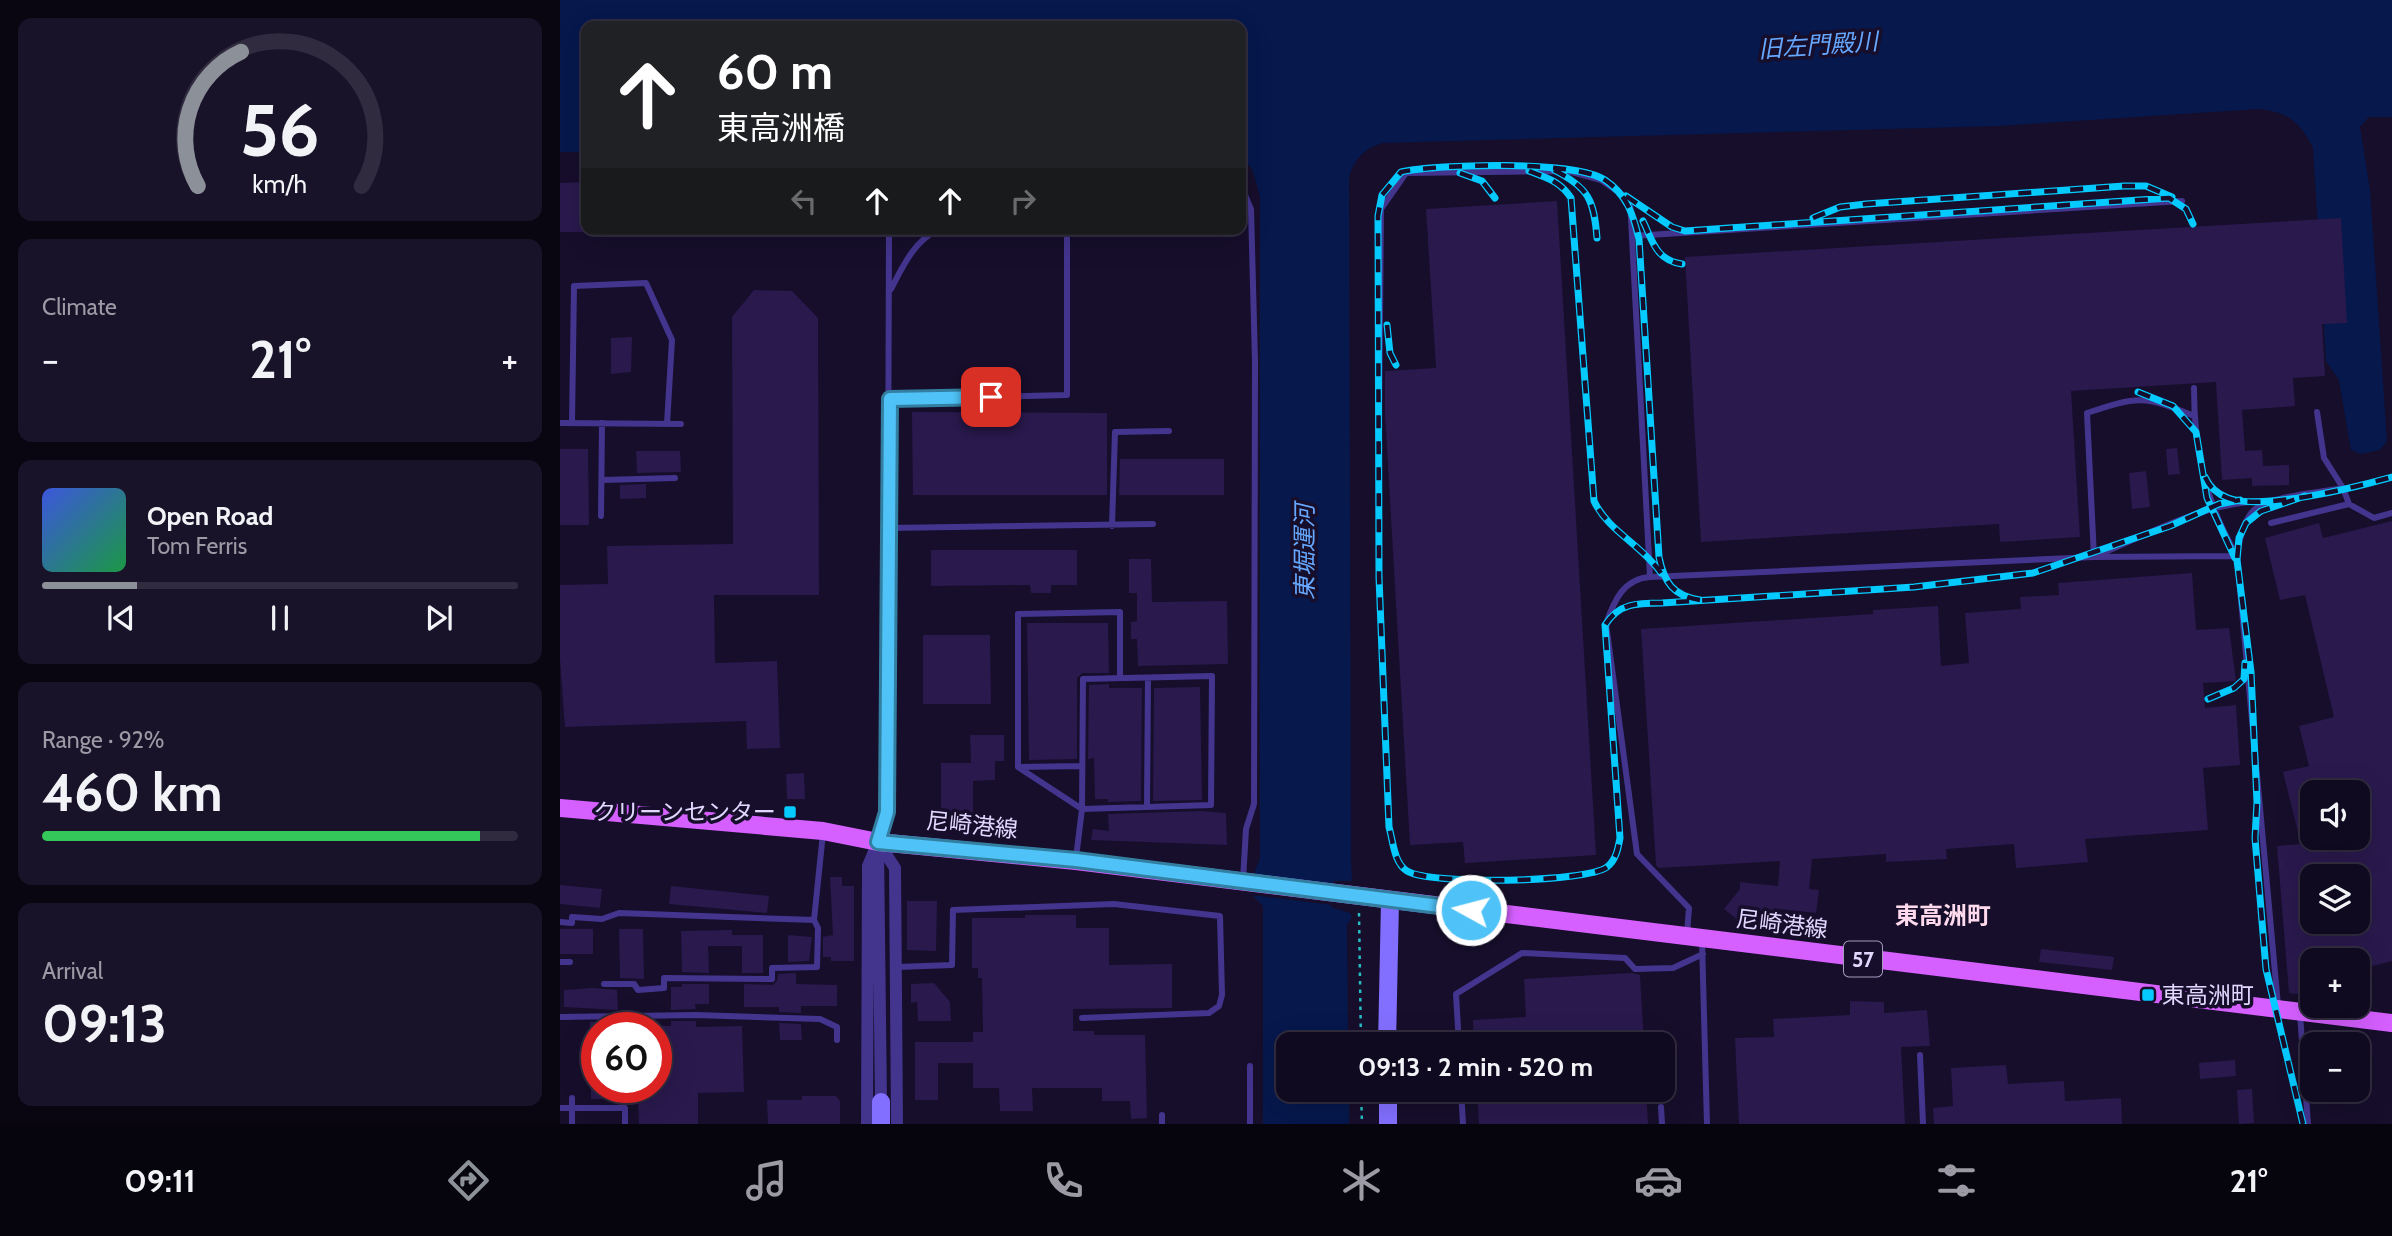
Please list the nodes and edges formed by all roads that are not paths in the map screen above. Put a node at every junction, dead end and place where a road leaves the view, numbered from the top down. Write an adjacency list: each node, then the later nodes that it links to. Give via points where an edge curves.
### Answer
1 (1246, 198): 44 (lane, via 1251,209 1255,361 1254,804 1246,829)
2 (2182, 201): 6 (lane)
3 (889, 235): 7 (lane)
4 (928, 235): 7 (lane, via 908,257)
5 (1067, 235): 9 (lane, via 1067,395)
6 (1633, 236): 18 (lane, via 1630,200 1601,180 1568,171 1406,173 1381,209); 33 (lane)
7 (890, 291): 9 (lane)
8 (2194, 388): 11 (lane)
9 (890, 399): 30 (lane)
10 (2317, 412): 21 (lane, via 2325,458)
11 (2194, 416): 24 (lane, via 2194,440); 32 (lane, via 2155,400 2130,398 2087,413)
12 (560, 423): 13 (lane)
13 (572, 423): 14 (lane); 15 (lane, via 574,286 646,282 671,340)
14 (602, 423): 15 (lane); 20 (lane)
15 (667, 424): 16 (lane)
16 (681, 424)
17 (1170, 431): 29 (lane, via 1115,432)
18 (1379, 431)
19 (675, 478): 20 (lane)
20 (602, 481): 26 (lane)
21 (2343, 488): 22 (lane); 23 (lane)
22 (2275, 501): 24 (lane, via 2242,500); 31 (lane, via 2253,510)
23 (2349, 504): 25 (lane, via 2374,518); 27 (lane)
24 (2213, 509): 31 (lane); 32 (lane)
25 (2392, 513)
26 (601, 516)
27 (2271, 523)
28 (1153, 524): 29 (lane)
29 (1112, 526): 30 (lane)
30 (889, 528): 42 (lane, via 887,812)
31 (2237, 556): 32 (lane); 53 (lane)
32 (2094, 557): 33 (lane)
33 (1650, 577): 48 (lane, via 1629,582 1614,601 1606,624 1637,854 1689,908)
34 (1120, 678): 35 (lane); 36 (lane, via 1083,679); 37 (lane, via 1120,612 1018,614)
35 (1147, 678): 38 (lane); 38 (lane, via 1212,676 1211,805)
36 (1082, 766): 37 (lane); 40 (lane)
37 (1018, 767): 40 (lane)
38 (1147, 807): 40 (lane)
39 (560, 808): 41 (main road, 尼崎港線 / 57)
40 (1082, 809): 43 (lane)
41 (823, 831): 42 (main road, 尼崎港線 / 57); 46 (lane)
42 (878, 842): 43 (main road, 尼崎港線 / 57); 51 (street, via 895,868); 66 (street); 75 (street, via 868,866)
43 (1076, 860): 44 (main road, 尼崎港線 / 57)
44 (1248, 883): 45 (main road, 尼崎港線 / 57)
45 (1390, 901): 48 (main road, 尼崎港線 / 57); 60 (street)
46 (814, 920): 47 (lane, via 619,912 602,919 572,917 572,923); 52 (lane, via 817,967 772,968 772,979 664,978 664,988 638,990 634,984)
47 (560, 922)
48 (1697, 943): 53 (main road, 尼崎港線 / 57); 61 (lane, via 1661,970 1635,969 1625,958 1522,953 1456,994); 83 (lane)
49 (560, 962): 50 (lane)
50 (570, 962)
51 (897, 967): 56 (lane, via 952,965 953,910 1114,904 1220,916 1219,1006 1209,1013); 77 (street)
52 (604, 984)
53 (2278, 1012): 54 (main road, 尼崎港線 / 57)
54 (2300, 1014)
55 (560, 1017): 62 (lane, via 820,1019 837,1027)
56 (1082, 1018)
57 (2300, 1018): 85 (lane)
58 (2341, 1018): 59 (main road, 尼崎港線 / 57)
59 (2392, 1023)
60 (1387, 1032)
61 (1458, 1032)
62 (837, 1040)
63 (1920, 1055): 84 (lane)
64 (1250, 1066): 79 (lane)
65 (572, 1098): 71 (lane)
66 (881, 1102): 76 (street)
67 (1388, 1102): 80 (street)
68 (1462, 1102): 81 (lane)
69 (1661, 1107): 82 (lane)
70 (560, 1108): 71 (lane)
71 (572, 1108): 73 (lane); 74 (lane, via 625,1108)
72 (1162, 1115): 78 (lane)
73 (572, 1124)
74 (625, 1124)
75 (867, 1124)
76 (881, 1124)
77 (897, 1124)
78 (1162, 1124)
79 (1250, 1124)
80 (1388, 1124)
81 (1463, 1124)
82 (1662, 1124)
83 (1707, 1124)
84 (1923, 1124)
85 (2308, 1124)

